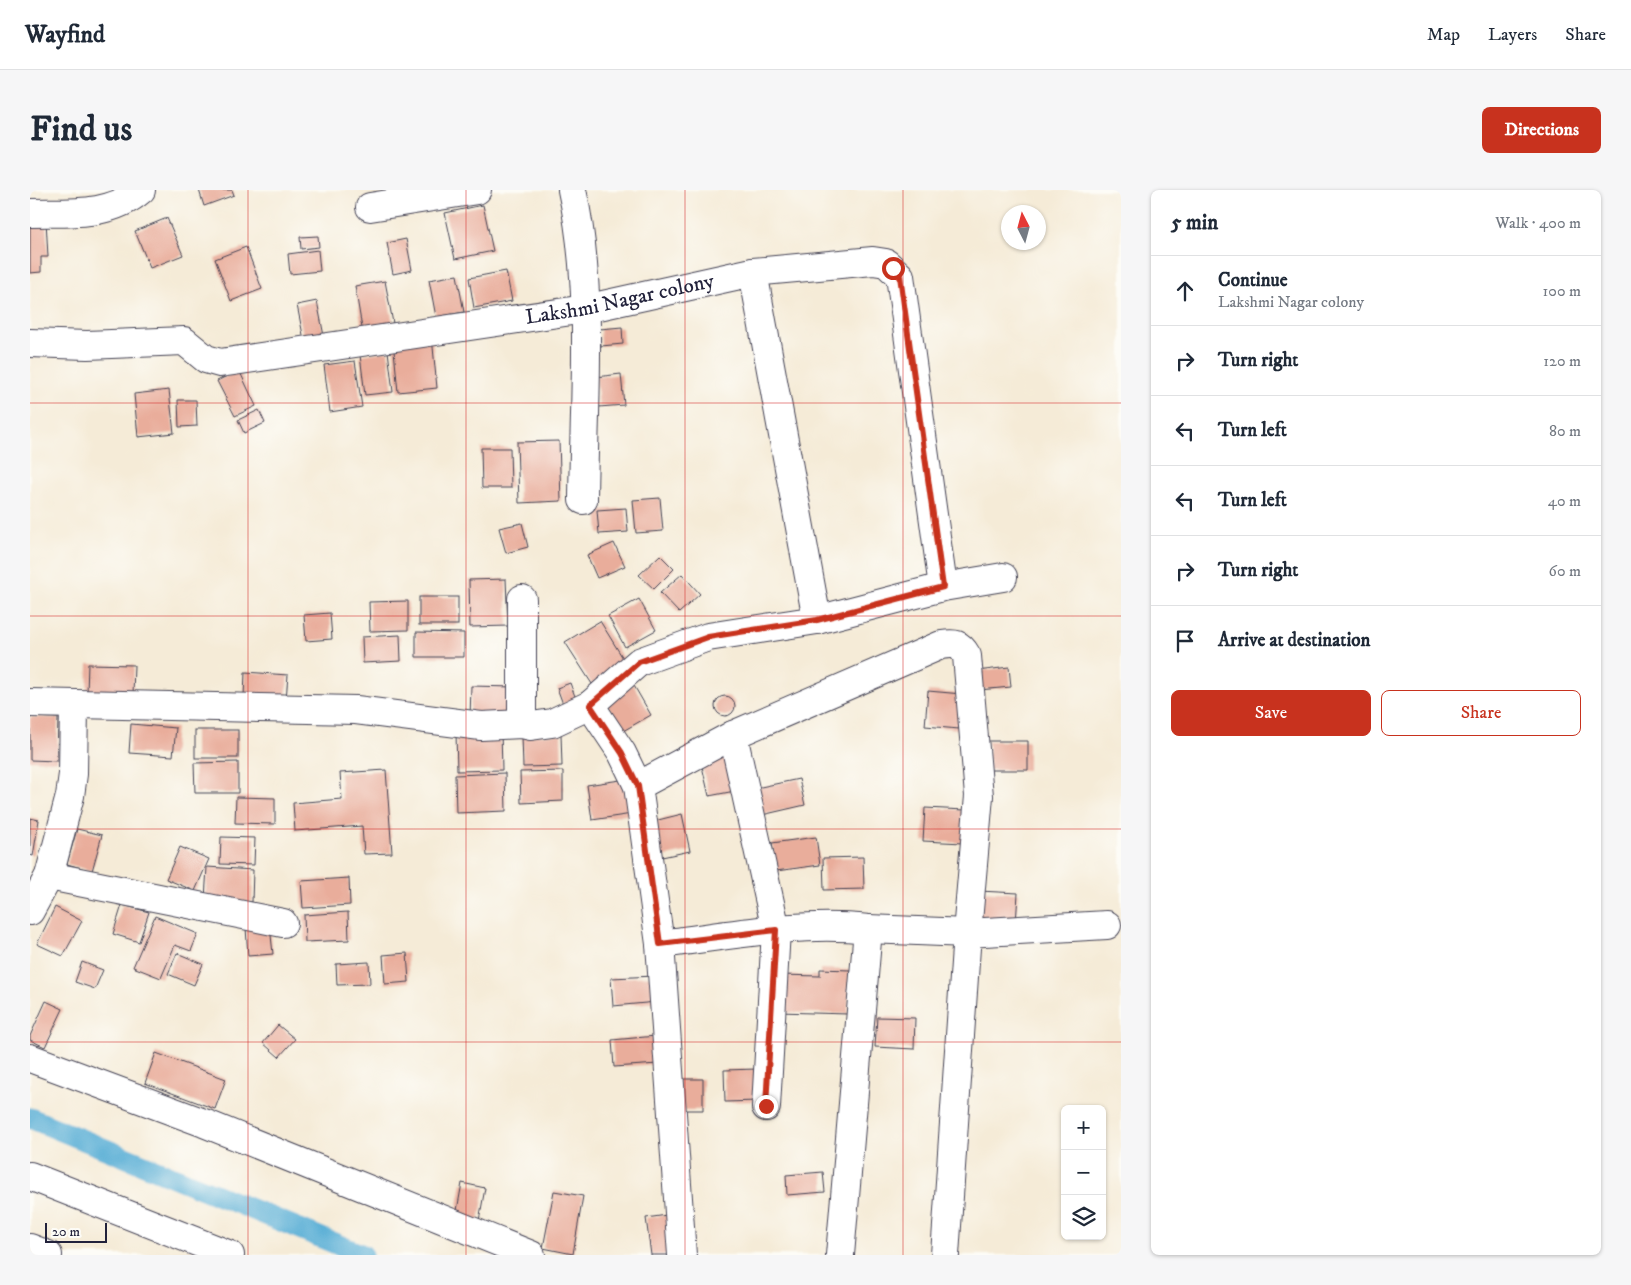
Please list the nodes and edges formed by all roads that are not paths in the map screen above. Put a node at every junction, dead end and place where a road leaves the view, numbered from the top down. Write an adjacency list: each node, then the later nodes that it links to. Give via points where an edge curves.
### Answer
1 (142, 190): 5 (main road, via 119,205 99,211)
2 (477, 190): 4 (main road)
3 (572, 190): 7 (main road, via 579,217)
4 (370, 207)
5 (30, 213)
6 (753, 272): 7 (main road, Lakshmi Nagar colony); 11 (main road, Lakshmi Nagar colony, via 873,261 886,263 900,276); 13 (main road)
7 (585, 309): 8 (main road, Lakshmi Nagar colony, via 220,364 206,359 184,340 87,345); 9 (main road)
8 (30, 343)
9 (584, 500)
10 (1003, 577): 11 (main road)
11 (943, 587): 13 (main road)
12 (522, 599): 17 (main road)
13 (817, 620): 16 (main road, via 708,637 639,662)
14 (30, 702): 15 (main road)
15 (74, 705): 17 (main road, via 356,710 481,726); 20 (main road, via 73,774)
16 (590, 705): 17 (main road, via 552,723); 19 (main road, via 622,753)
17 (522, 724)
18 (733, 735): 19 (main road); 25 (main road); 26 (main road, via 941,645 956,643 962,647 967,656 979,796)
19 (638, 786): 27 (main road)
20 (49, 876): 21 (main road); 22 (main road)
21 (30, 911)
22 (283, 923)
23 (1107, 925): 26 (main road)
24 (868, 929): 25 (main road, via 843,926); 26 (main road); 36 (main road)
25 (776, 930): 27 (main road); 29 (main road)
26 (966, 933): 37 (main road)
27 (660, 944): 35 (main road)
28 (30, 1058): 34 (main road, via 204,1123)
29 (766, 1106)
30 (30, 1176): 33 (main road)
31 (30, 1248): 32 (main road)
32 (48, 1255)
33 (230, 1255)
34 (531, 1255)
35 (682, 1255)
36 (840, 1255)
37 (945, 1255)

